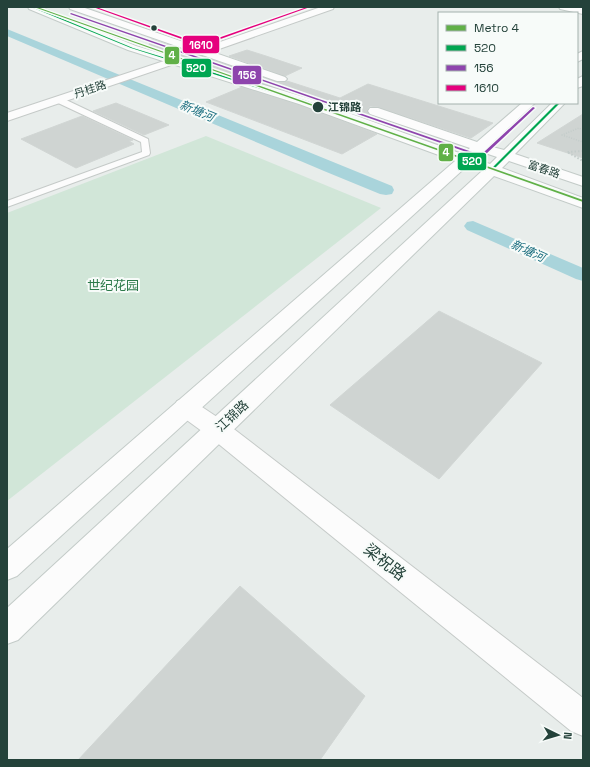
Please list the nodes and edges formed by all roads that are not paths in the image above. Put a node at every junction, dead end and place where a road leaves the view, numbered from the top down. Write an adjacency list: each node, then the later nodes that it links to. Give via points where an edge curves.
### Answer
1 (32, 7): 7 (street, 富春路, via 132,48)
2 (73, 7): 6 (street, 富春路)
3 (330, 7): 6 (street)
4 (563, 7): 5 (street)
5 (583, 11)
6 (200, 52): 12 (street, 富春路)
7 (173, 61): 8 (street, 丹桂路); 12 (street, 富春路)
8 (59, 100): 11 (street, 丹桂路); 16 (lane, via 145,141 146,153)
9 (528, 104): 12 (street)
10 (558, 104): 13 (street, 江锦路)
11 (7, 117)
12 (473, 154): 13 (street, 富春路); 17 (street)
13 (500, 163): 14 (street, 富春路); 15 (street, 富春路); 18 (street, 江锦路)
14 (583, 182)
15 (583, 203)
16 (7, 204)
17 (185, 407): 18 (street, 梁祝路); 19 (street)
18 (218, 430): 20 (street, 江锦路); 21 (street, 梁祝路)
19 (7, 567)
20 (7, 629)
21 (583, 719)

